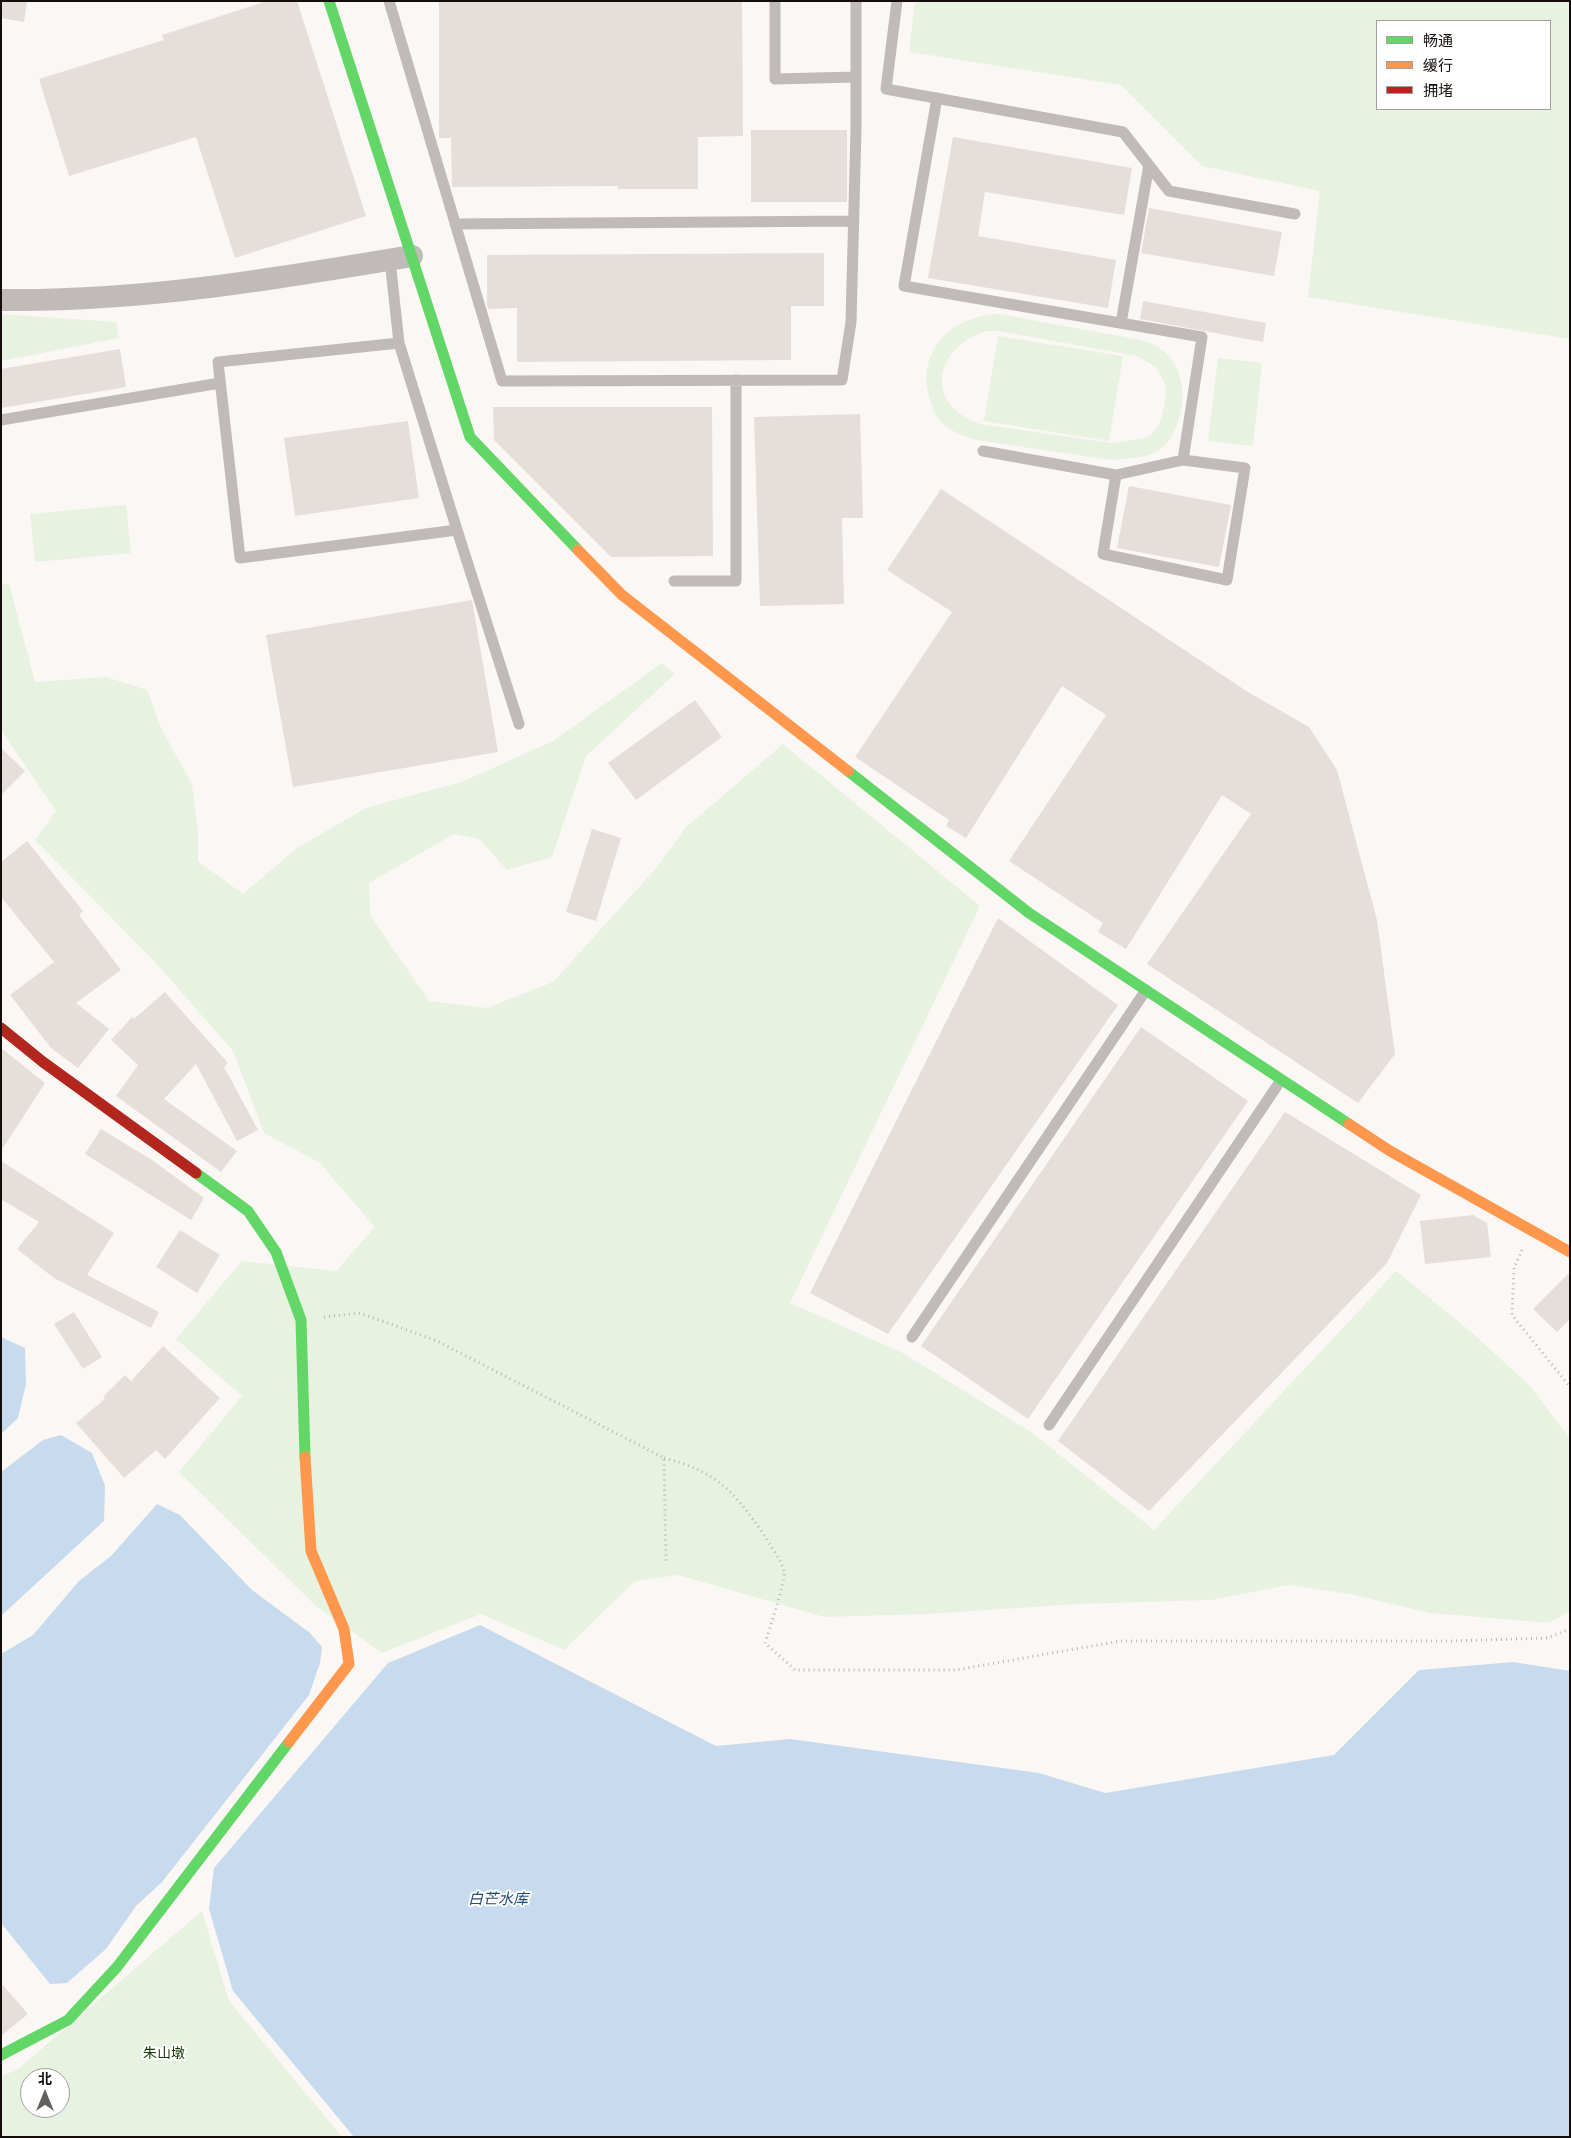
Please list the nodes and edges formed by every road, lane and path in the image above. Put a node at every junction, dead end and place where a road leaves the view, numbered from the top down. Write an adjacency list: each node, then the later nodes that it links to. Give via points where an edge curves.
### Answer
1 (329, 1): 12 (street)
2 (389, 1): 11 (lane)
3 (775, 1): 6 (lane, via 775,79)
4 (856, 1): 6 (lane)
5 (897, 1): 7 (lane, via 886,89)
6 (856, 77): 10 (lane)
7 (937, 98): 8 (lane, via 1122,132); 14 (lane, via 904,286)
8 (1149, 165): 9 (lane, via 1169,191); 14 (lane)
9 (1295, 214)
10 (854, 221): 11 (lane); 16 (lane, via 851,322 842,380)
11 (455, 224): 16 (lane, via 502,381)
12 (401, 258): 13 (street, via 232,286 60,301); 15 (lane); 25 (street, via 470,437 622,595 1029,913)
13 (1, 300)
14 (1121, 324): 20 (lane, via 1202,337)
15 (399, 343): 17 (lane, via 218,362); 22 (lane)
16 (736, 380): 23 (lane, via 736,580)
17 (220, 383): 18 (lane); 22 (lane, via 240,558)
18 (1, 420)
19 (983, 451): 21 (lane)
20 (1183, 460): 21 (lane); 21 (lane, via 1245,468 1227,580 1103,554)
21 (1116, 476)
22 (457, 530): 24 (lane)
23 (674, 581)
24 (519, 724)
25 (1146, 990): 27 (street); 31 (lane)
26 (1, 1028): 30 (street, via 248,1210 276,1252)
27 (1282, 1080): 28 (street, via 1390,1151); 33 (lane)
28 (1532, 1231): 29 (street); 32 (path, via 1514,1268 1512,1315)
29 (1570, 1252)
30 (301, 1320): 34 (path, via 360,1313 437,1341); 37 (street, via 311,1551 344,1629 349,1664 117,1967 68,2020)
31 (912, 1337)
32 (1570, 1387)
33 (1050, 1425)
34 (664, 1458): 35 (path); 36 (path, via 688,1464 727,1487 770,1544 784,1573 765,1643 794,1670 956,1670 1120,1641 1471,1641 1548,1638)
35 (666, 1564)
36 (1570, 1629)
37 (1, 2055)

